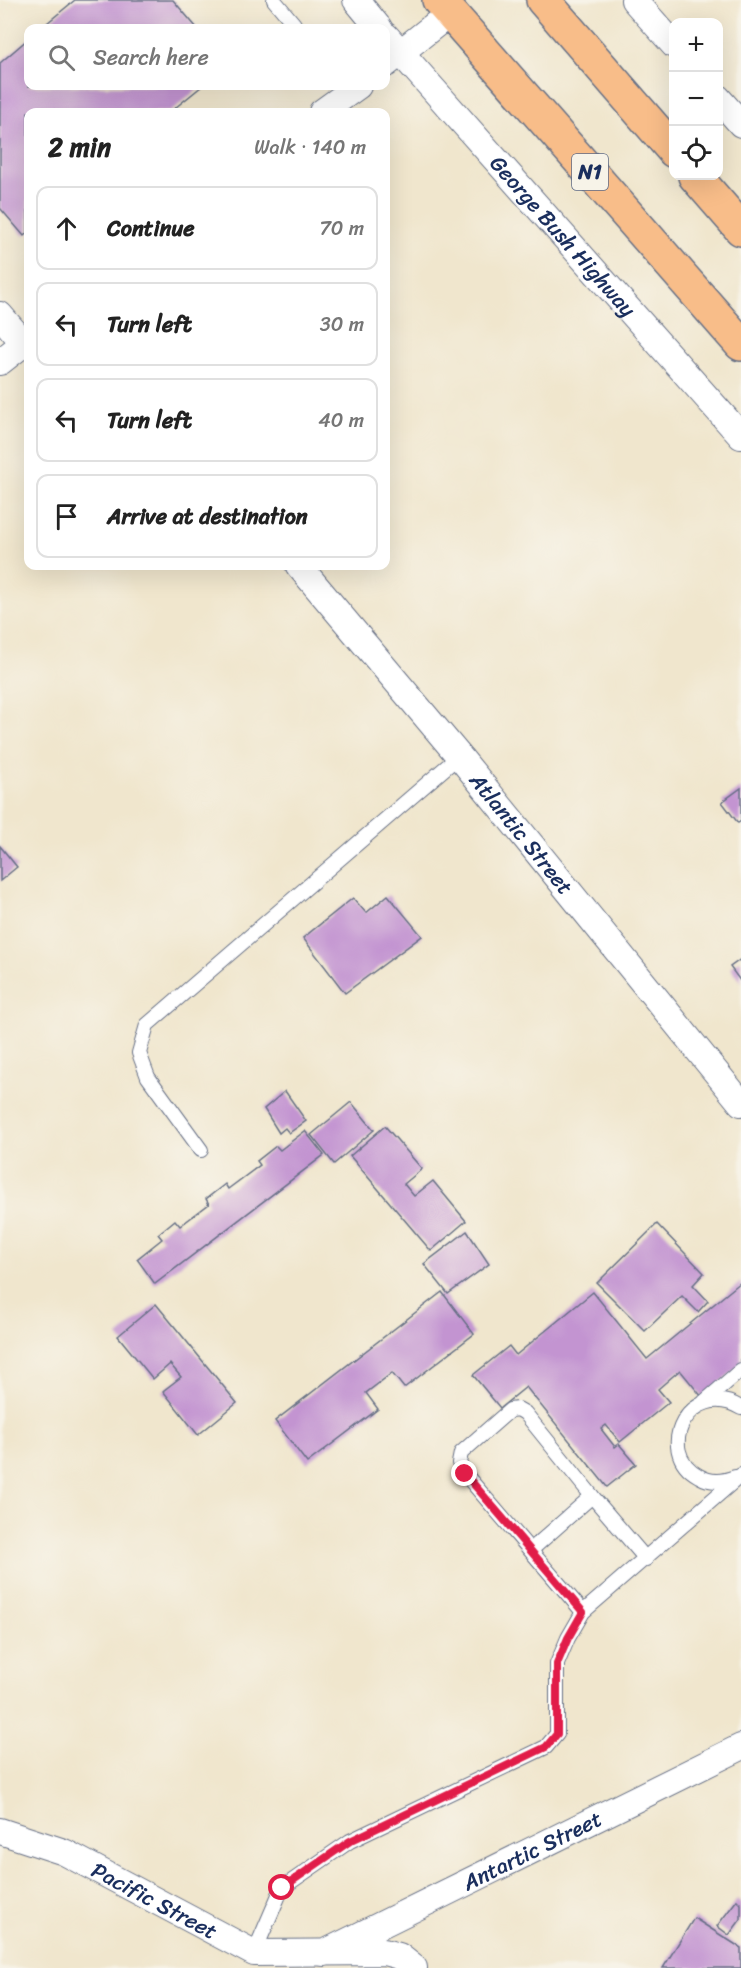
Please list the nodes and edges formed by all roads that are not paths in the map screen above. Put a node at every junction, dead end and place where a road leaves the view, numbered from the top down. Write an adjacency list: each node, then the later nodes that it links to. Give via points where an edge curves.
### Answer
1 (274, 0): 6 (lane)
2 (356, 0): 7 (street)
3 (543, 0): 14 (highway)
4 (634, 0): 8 (street)
5 (444, 7): 9 (street); 20 (highway, N1)
6 (294, 24)
7 (376, 24)
8 (669, 39)
9 (390, 52): 22 (street, George Bush Highway)
10 (352, 90): 12 (street)
11 (723, 104): 13 (street)
12 (328, 108)
13 (741, 124)
14 (669, 145)
15 (698, 180): 16 (highway)
16 (741, 229)
17 (0, 315): 18 (street)
18 (24, 340)
19 (24, 344): 21 (street)
20 (741, 344)
21 (0, 362)
22 (741, 436)
23 (302, 570): 24 (street, Atlantic Street)
24 (459, 756): 25 (street, Atlantic Street); 26 (lane, via 147,1025 139,1053 148,1077)
25 (741, 1103)
26 (201, 1150)
27 (741, 1370): 28 (lane)
28 (703, 1403): 29 (lane, via 728,1401); 30 (lane, via 684,1419 679,1431 680,1455 687,1467 708,1480 721,1482)
29 (741, 1408)
30 (741, 1474): 33 (lane)
31 (592, 1496): 32 (lane); 32 (lane, via 518,1409 510,1410 461,1453 459,1463 465,1474); 33 (lane)
32 (531, 1550): 34 (lane)
33 (646, 1559): 34 (lane)
34 (583, 1612): 38 (lane, via 557,1664 557,1734 546,1747 350,1841 282,1888)
35 (741, 1748): 37 (street, Antartic Street)
36 (0, 1831): 38 (street, Pacific Street, via 64,1852)
37 (324, 1953): 38 (street, Pacific Street); 39 (street, Pacific Street, via 384,1952 399,1956)
38 (252, 1961)
39 (414, 1968)

